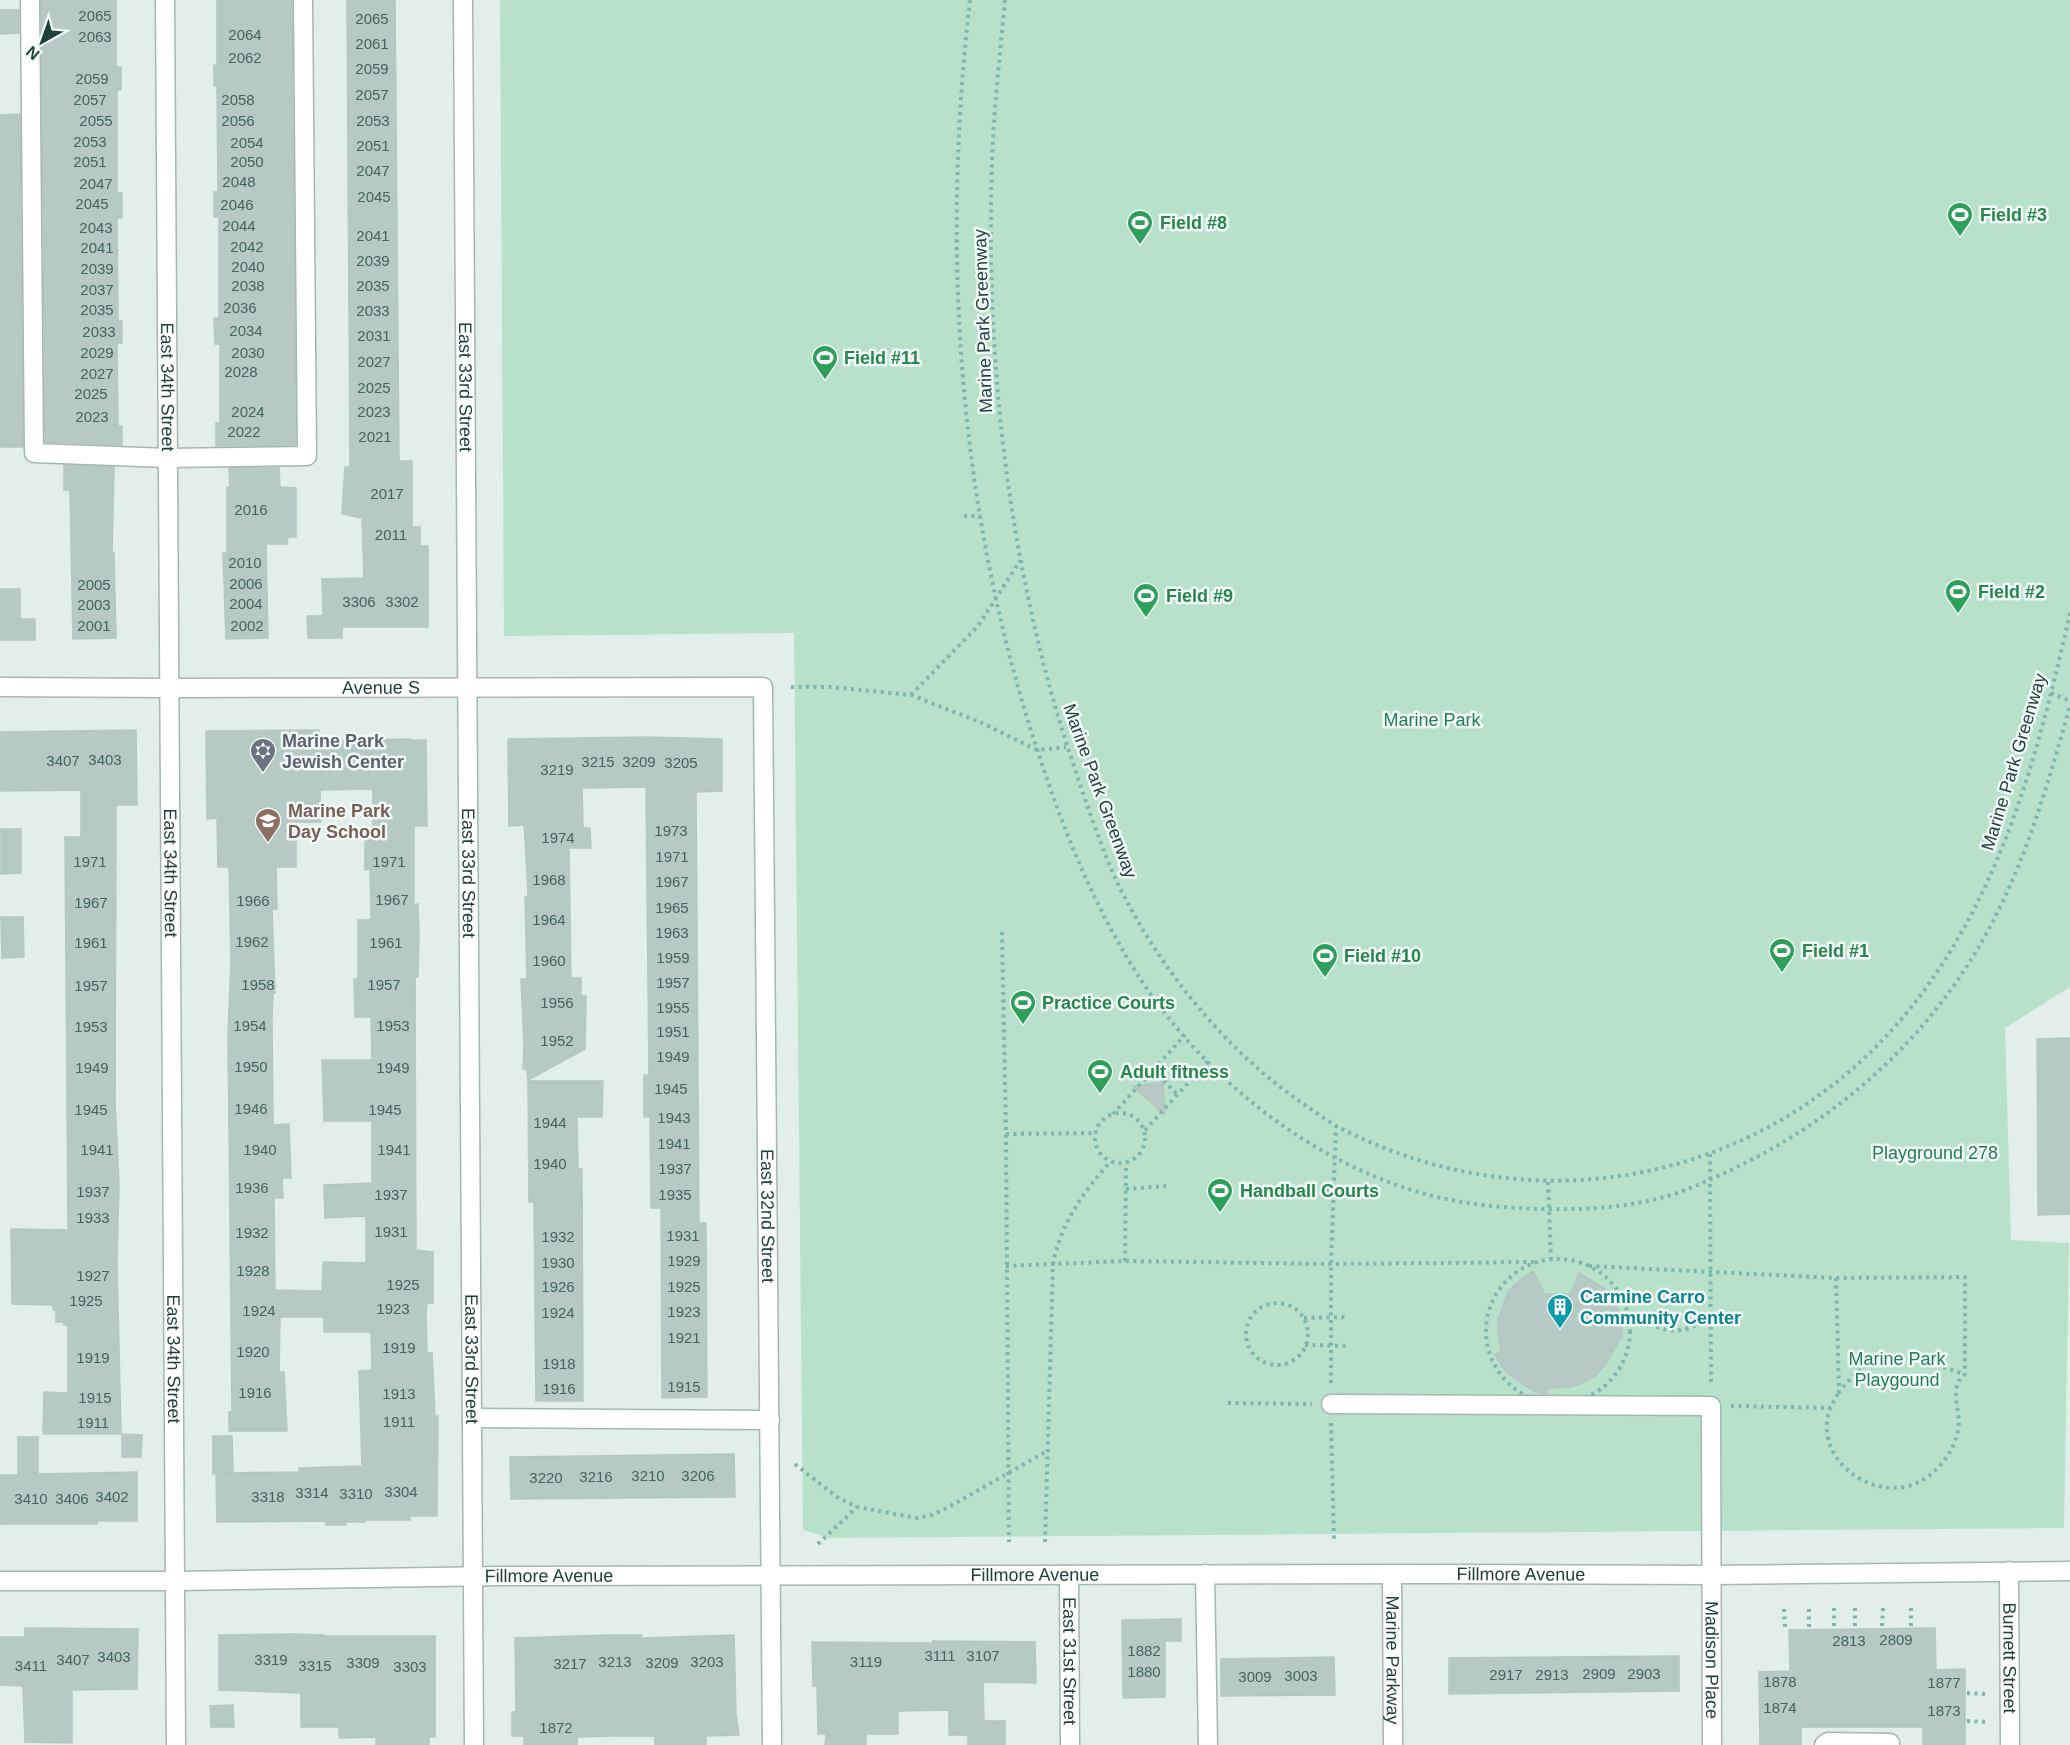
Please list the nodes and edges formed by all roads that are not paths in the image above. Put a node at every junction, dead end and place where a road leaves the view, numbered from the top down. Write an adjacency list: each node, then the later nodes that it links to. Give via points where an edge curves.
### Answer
1 (30, 0): 5 (street, via 34,453)
2 (165, 0): 5 (street, East 34th Street)
3 (303, 0): 5 (street, via 308,456)
4 (463, 0): 7 (street, East 33rd Street)
5 (168, 458): 9 (street, East 34th Street)
6 (0, 687): 9 (street, Avenue S)
7 (467, 687): 8 (street, Avenue S); 9 (street, Avenue S); 11 (street, East 33rd Street)
8 (763, 687): 12 (street, East 32nd Street)
9 (170, 688): 22 (street, East 34th Street)
10 (1331, 1404): 18 (street, Madison Place, via 1711,1406)
11 (472, 1418): 12 (street); 19 (street, East 33rd Street)
12 (770, 1420): 20 (street, East 32nd Street)
13 (2009, 1571): 14 (street, Fillmore Avenue); 18 (street, Fillmore Avenue); 32 (street, Burnett Street)
14 (2070, 1571)
15 (1205, 1574): 16 (street, Fillmore Avenue); 17 (street, Fillmore Avenue); 28 (street)
16 (1392, 1574): 18 (street, Fillmore Avenue); 29 (street, Marine Parkway)
17 (1069, 1575): 20 (street, Fillmore Avenue); 27 (street, East 31st Street)
18 (1711, 1575): 30 (street, Madison Place)
19 (473, 1576): 20 (street, Fillmore Avenue); 22 (street, Fillmore Avenue); 25 (street, East 33rd Street)
20 (771, 1576): 26 (street, East 32nd Street)
21 (0, 1581): 22 (street, Fillmore Avenue)
22 (174, 1581): 24 (street, East 34th Street)
23 (1890, 1743): 31 (street)
24 (176, 1745)
25 (474, 1745)
26 (772, 1745)
27 (1070, 1745)
28 (1208, 1745)
29 (1393, 1745)
30 (1712, 1745)
31 (1824, 1745)
32 (2010, 1745)

